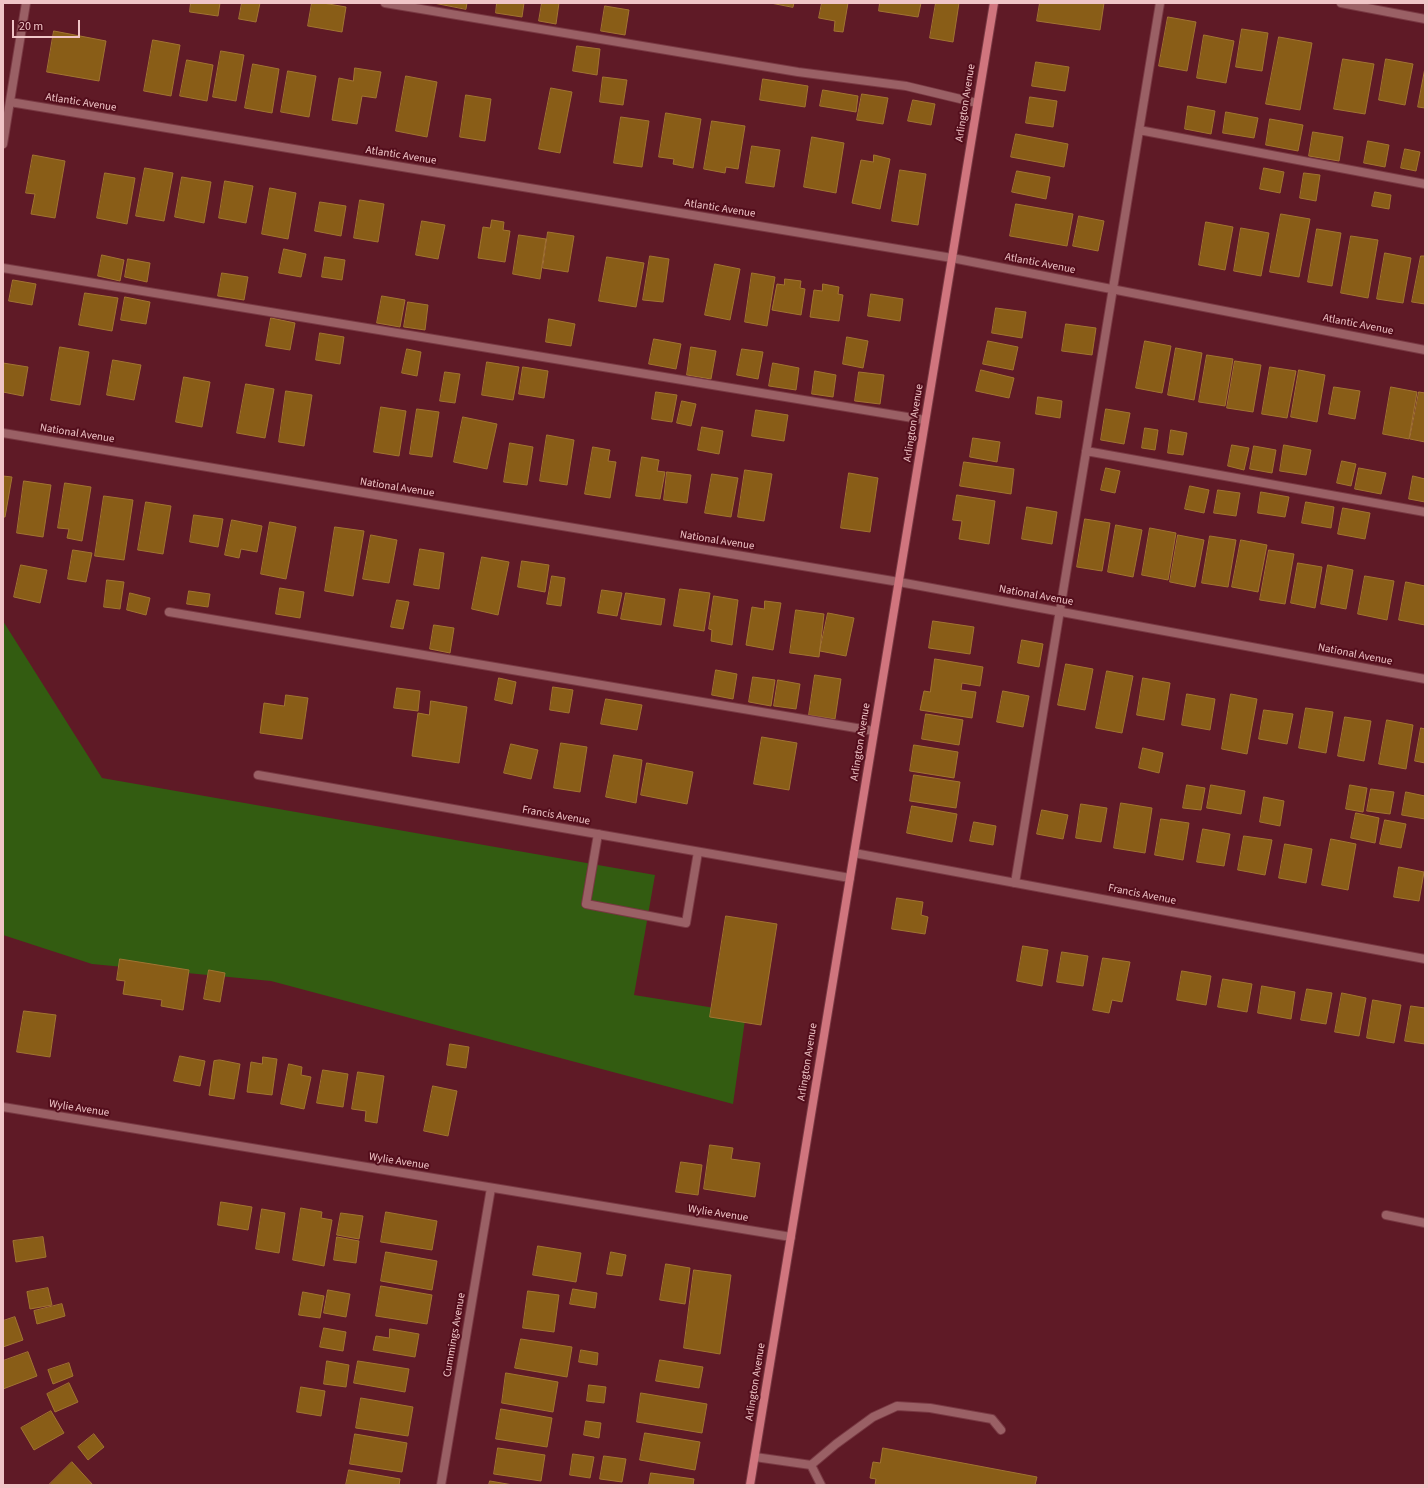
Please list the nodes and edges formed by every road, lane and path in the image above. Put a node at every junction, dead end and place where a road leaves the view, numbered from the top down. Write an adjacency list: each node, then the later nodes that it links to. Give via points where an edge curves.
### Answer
1 (26, 3): 7 (street)
2 (385, 3): 8 (street, via 798,72 906,86)
3 (994, 3): 8 (street, Arlington Avenue)
4 (1160, 3): 9 (street)
5 (1341, 3): 6 (street)
6 (1425, 19)
7 (10, 102): 10 (street); 12 (street, Atlantic Avenue)
8 (977, 103): 12 (street, Arlington Avenue)
9 (1139, 130): 11 (street); 14 (street)
10 (3, 144)
11 (1425, 184)
12 (952, 258): 14 (street, Atlantic Avenue); 16 (street, Arlington Avenue)
13 (3, 268): 16 (street)
14 (1112, 289): 15 (street, Atlantic Avenue); 18 (street)
15 (1425, 350)
16 (925, 420): 20 (street, Arlington Avenue)
17 (3, 433): 20 (street, National Avenue)
18 (1086, 451): 19 (street); 21 (street)
19 (1425, 512)
20 (899, 582): 21 (street, National Avenue); 24 (street, Arlington Avenue)
21 (1059, 611): 23 (street, National Avenue); 30 (street)
22 (169, 612): 24 (street)
23 (1425, 679)
24 (874, 731): 28 (street, Arlington Avenue)
25 (258, 775): 26 (street, Francis Avenue)
26 (598, 834): 27 (street, Francis Avenue); 27 (street, via 586,904 686,923)
27 (698, 852): 29 (street, Francis Avenue)
28 (854, 852): 29 (street, Arlington Avenue); 30 (street, Francis Avenue)
29 (850, 878): 36 (street, Arlington Avenue)
30 (1014, 882): 31 (street, Francis Avenue)
31 (1425, 960)
32 (3, 1107): 33 (street, Wylie Avenue)
33 (491, 1188): 36 (street, Wylie Avenue); 40 (street, Cummings Avenue)
34 (1386, 1215): 35 (street)
35 (1425, 1223)
36 (791, 1237): 38 (street, Arlington Avenue)
37 (1001, 1430): 39 (street, via 992,1419 930,1408 897,1406 873,1417)
38 (755, 1457): 39 (street); 41 (street, Arlington Avenue)
39 (811, 1465): 42 (street)
40 (441, 1485)
41 (750, 1485)
42 (821, 1485)

